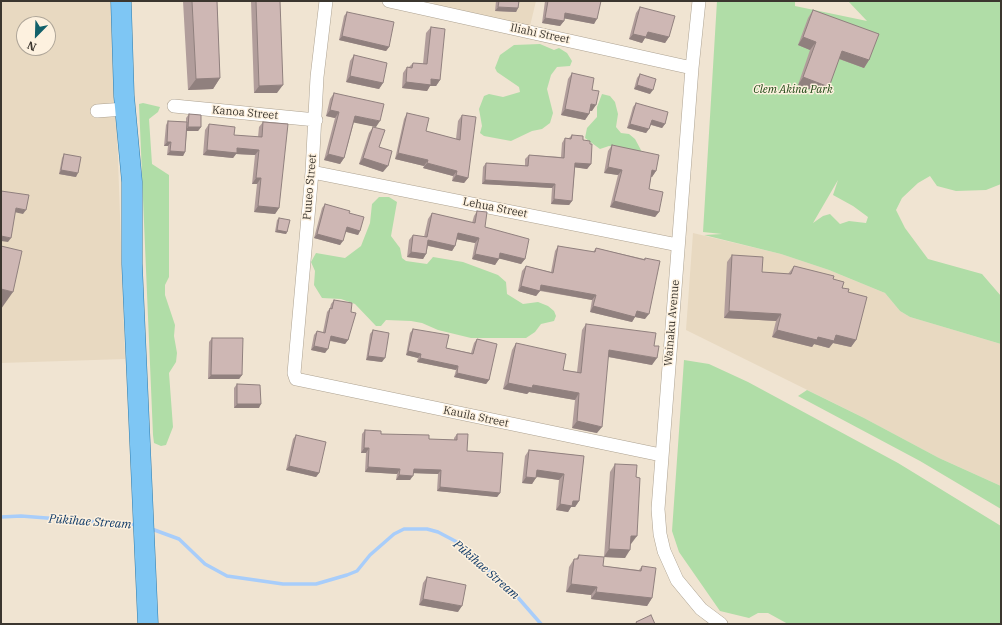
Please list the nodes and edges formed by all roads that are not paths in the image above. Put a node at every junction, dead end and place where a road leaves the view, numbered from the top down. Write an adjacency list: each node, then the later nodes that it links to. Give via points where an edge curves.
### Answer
1 (121, 1): 7 (main road)
2 (326, 1): 9 (street, Puueo Street, via 317,77)
3 (389, 1): 5 (street, Iliahi Street)
4 (698, 1): 5 (street, Wainaku Avenue)
5 (692, 68): 11 (street, Wainaku Avenue)
6 (174, 106): 9 (street, Kanoa Street)
7 (126, 109): 8 (street); 14 (main road, via 132,182 132,264)
8 (97, 111)
9 (316, 120): 10 (street, Puueo Street)
10 (312, 172): 11 (street, Lehua Street); 12 (street, Puueo Street)
11 (678, 245): 13 (street, Wainaku Avenue)
12 (294, 373): 13 (street, Kauila Street, via 296,379 301,381)
13 (661, 455): 15 (street, Wainaku Avenue, via 658,509 660,534 669,565 688,594 701,609)
14 (148, 624)
15 (720, 624)

